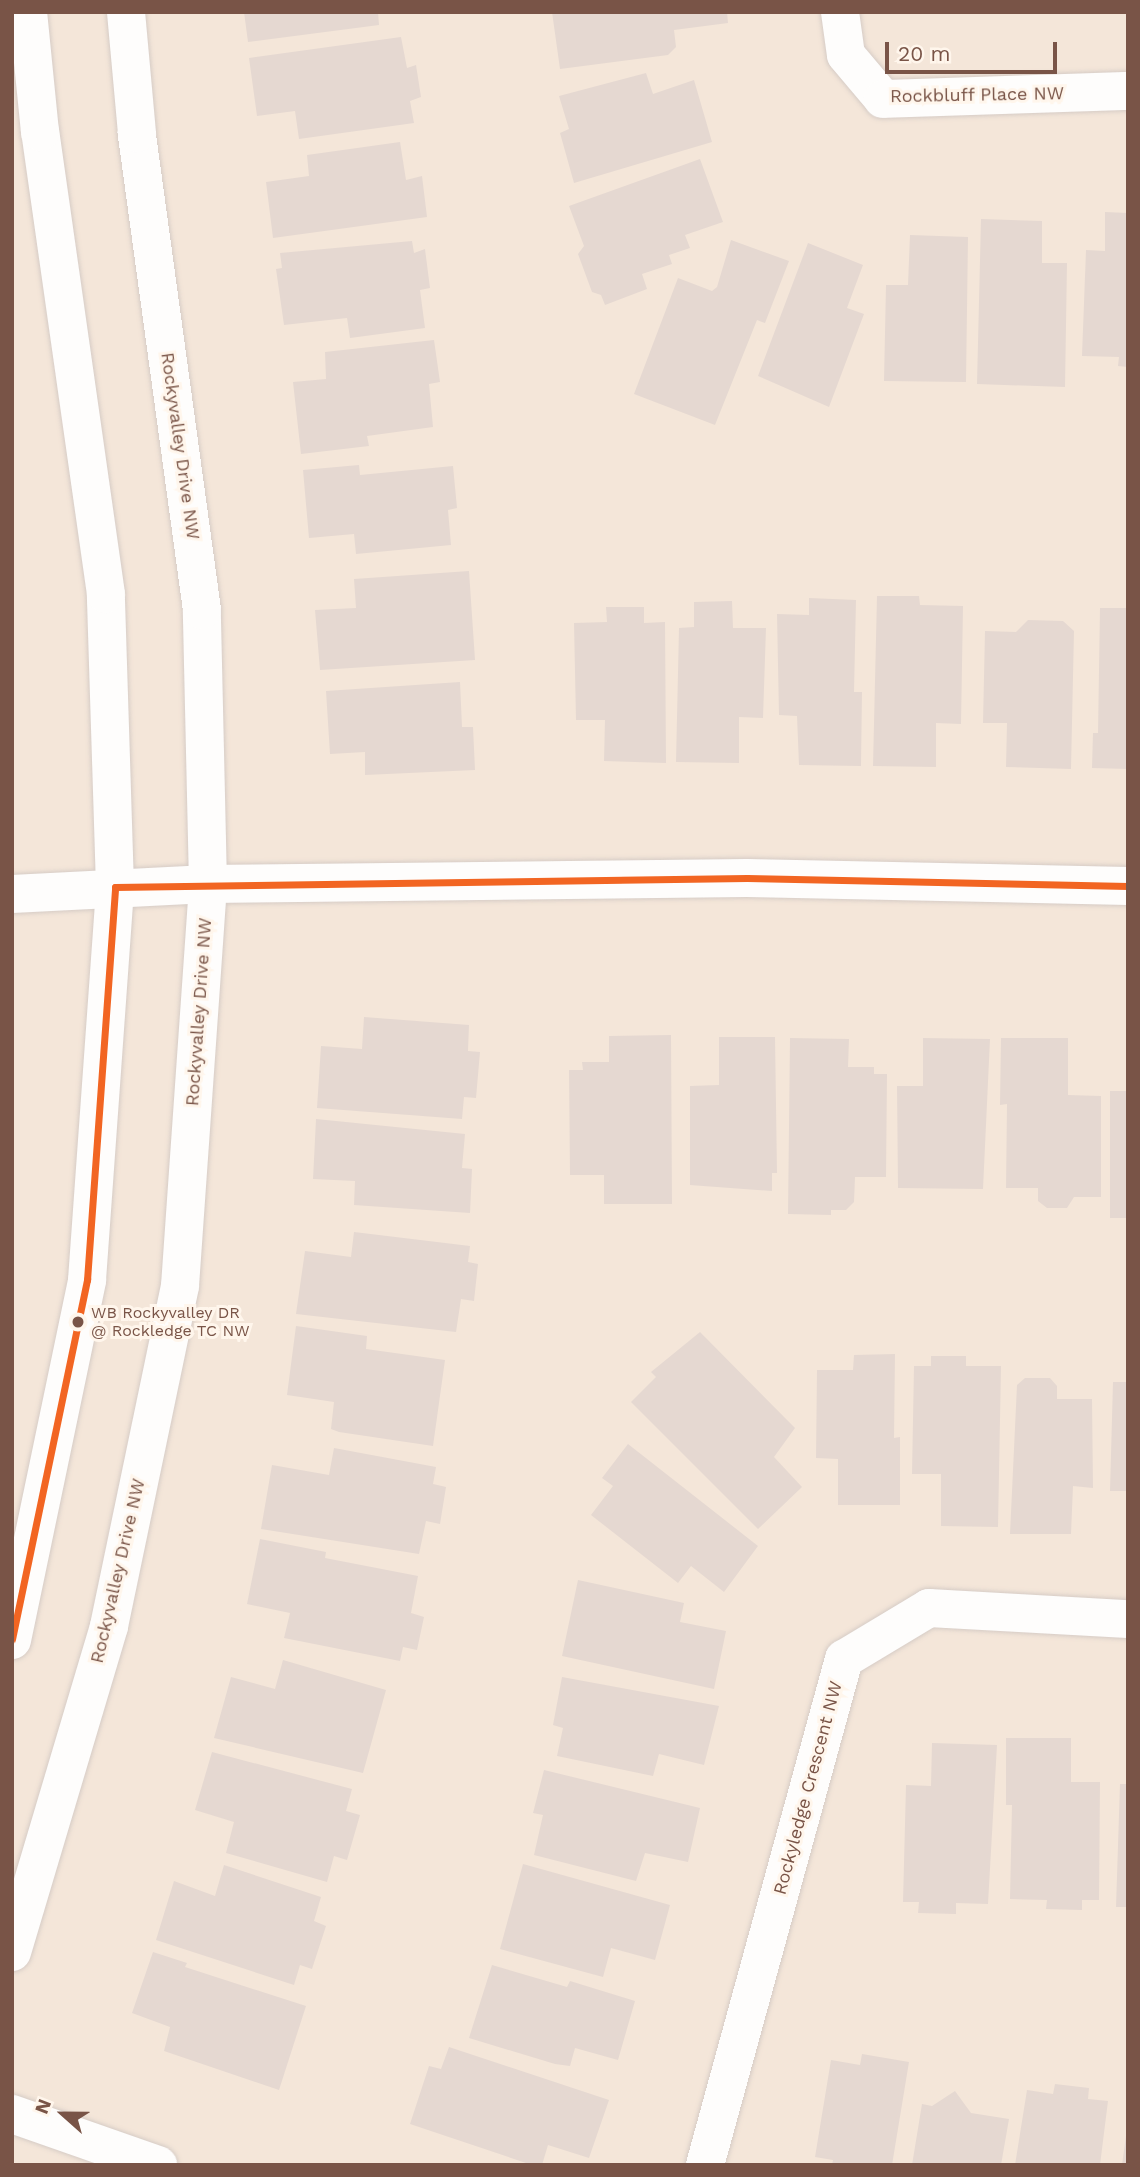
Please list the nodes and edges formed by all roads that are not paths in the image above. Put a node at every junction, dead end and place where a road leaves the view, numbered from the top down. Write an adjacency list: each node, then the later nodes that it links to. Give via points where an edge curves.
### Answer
1 (28, 12): 7 (street, via 40,132 106,594)
2 (126, 12): 5 (street, Rockyvalley Drive NW, via 202,610)
3 (840, 12): 4 (street, Rockbluff Place NW, via 846,55 883,99)
4 (1128, 91)
5 (208, 884): 6 (street, via 747,878); 7 (street); 11 (street, Rockyvalley Drive NW, via 180,1286 108,1626)
6 (1128, 886)
7 (116, 887): 8 (street); 10 (street, via 87,1280)
8 (12, 894)
9 (1128, 1619): 14 (street, Rockyledge Crescent NW, via 929,1608 844,1659)
10 (12, 1640)
11 (12, 1952)
12 (12, 2114): 13 (street)
13 (158, 2165)
14 (705, 2165)

